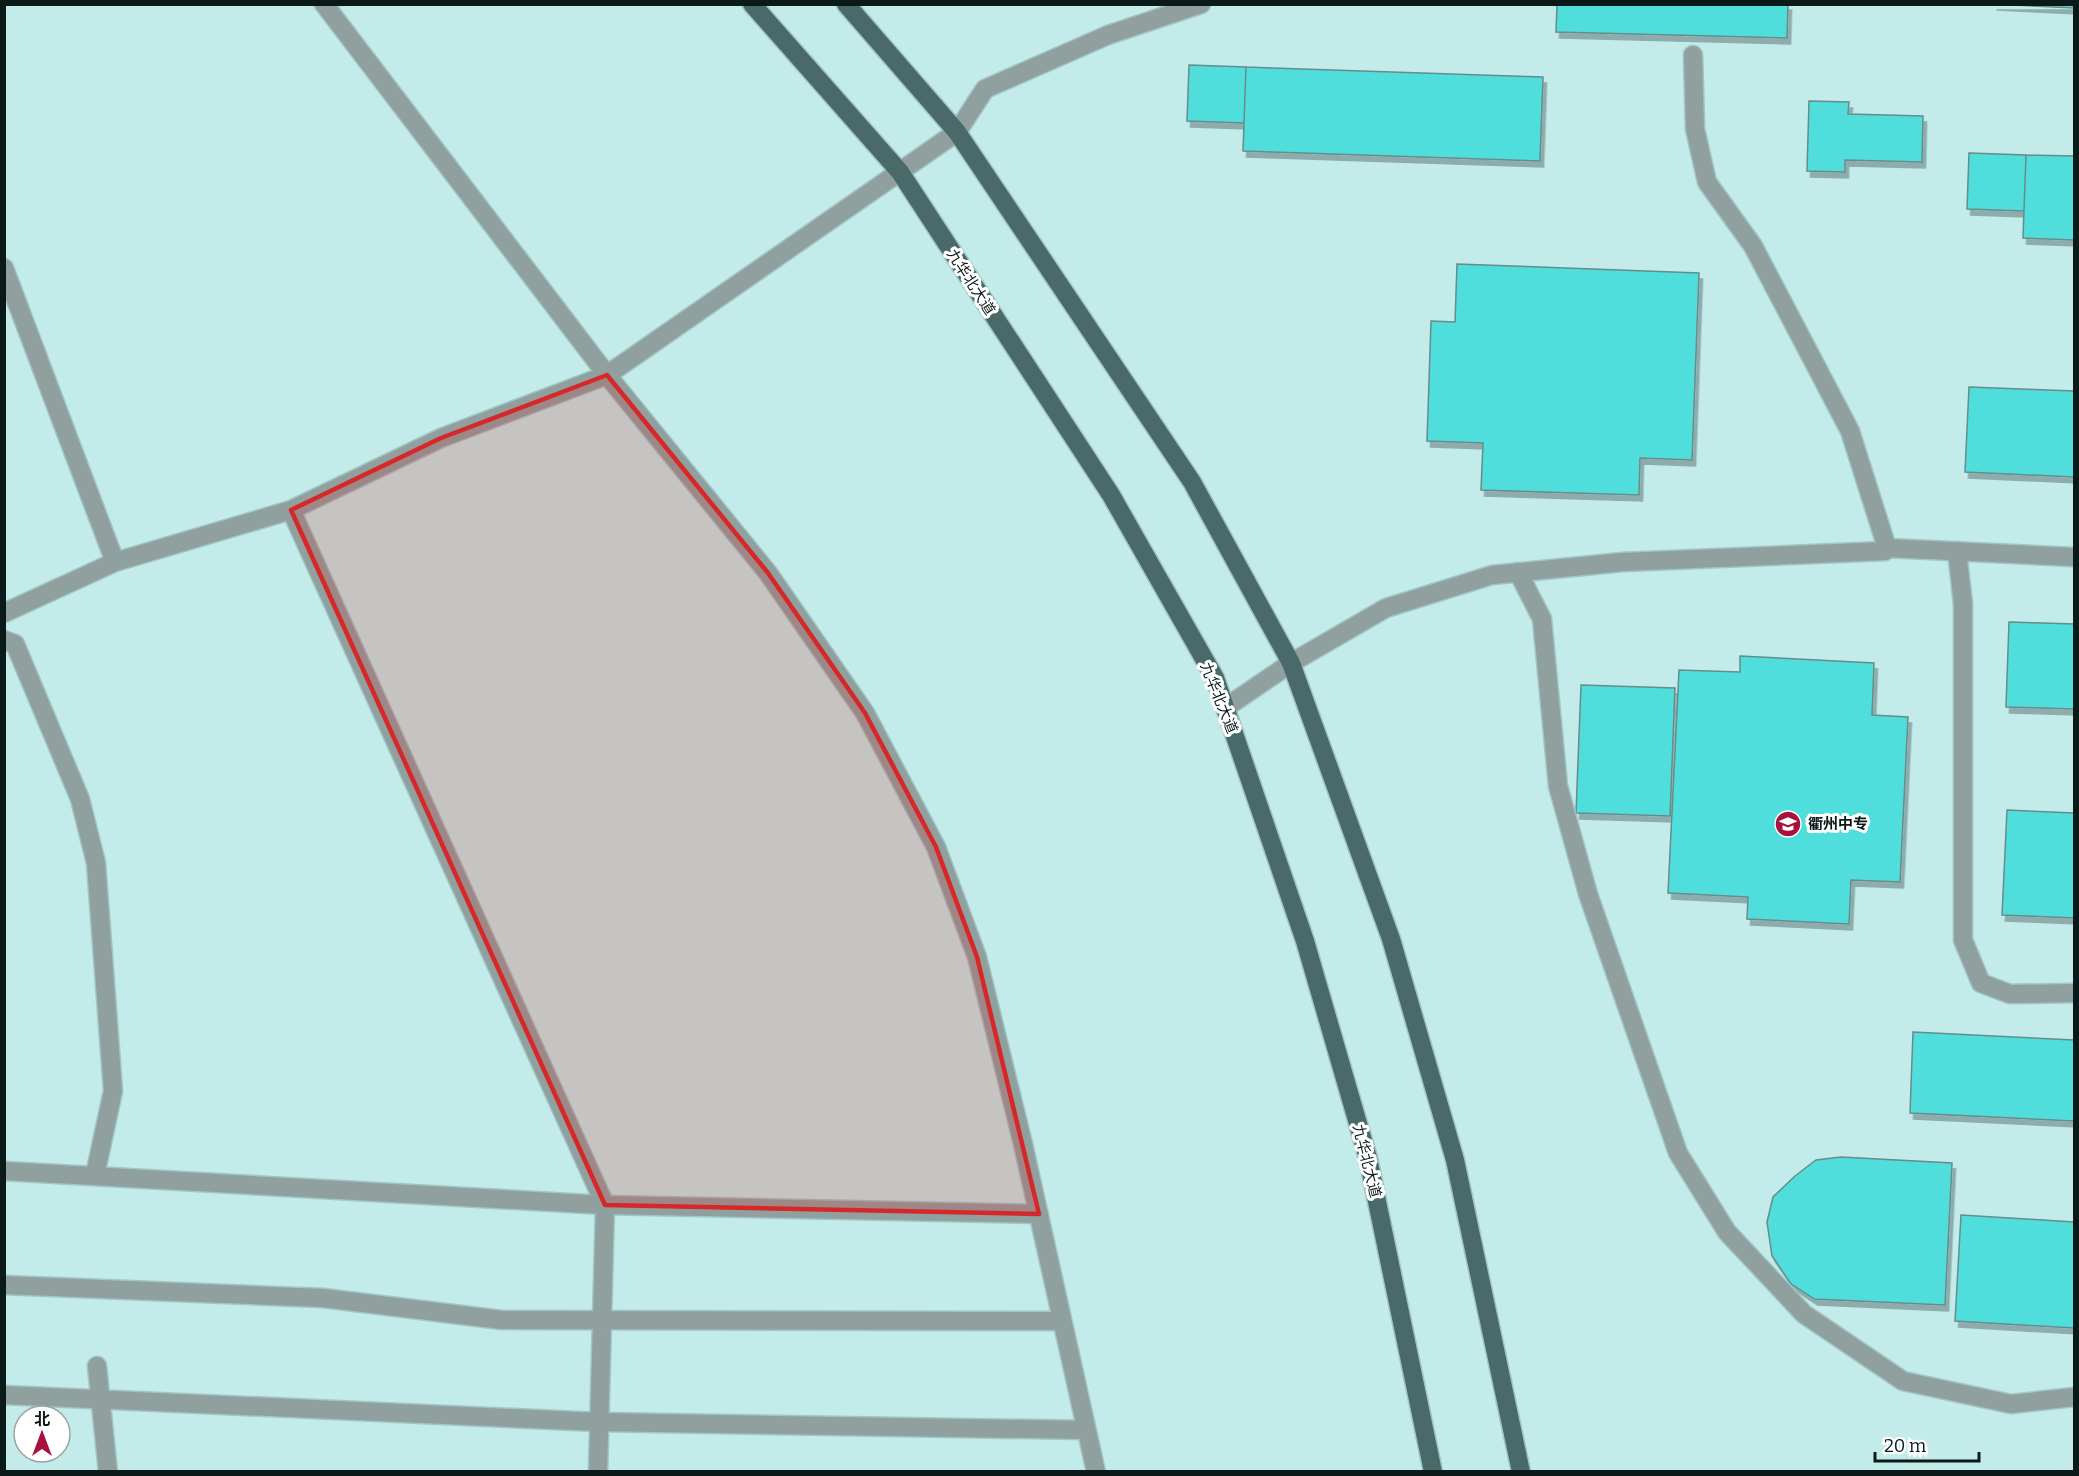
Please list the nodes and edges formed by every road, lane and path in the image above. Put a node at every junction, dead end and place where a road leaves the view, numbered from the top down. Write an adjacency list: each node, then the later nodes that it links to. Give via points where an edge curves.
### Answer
1 (324, 4): 9 (street)
2 (753, 4): 7 (main road, 九华北大道)
3 (846, 4): 6 (main road)
4 (1200, 4): 6 (street, via 1108,35 985,89)
5 (1693, 55): 11 (street, via 1695,129 1707,182 1753,246 1850,431)
6 (957, 132): 7 (street); 18 (main road, via 1192,482)
7 (900, 172): 9 (street); 19 (main road, 九华北大道, via 1111,495 1215,678)
8 (4, 268): 14 (street)
9 (607, 375): 10 (street, via 441,438); 24 (street, via 768,573 865,713 936,847 977,957)
10 (291, 510): 14 (street); 23 (street)
11 (1887, 548): 12 (street); 15 (street, via 1623,562)
12 (1957, 551): 13 (street); 20 (street, via 1964,604 1964,940 1981,983 2010,994)
13 (2074, 557)
14 (115, 562): 16 (street)
15 (1518, 572): 18 (street, via 1492,575 1386,608); 30 (street, via 1542,619 1558,786 1588,894 1678,1154 1727,1233 1804,1314 1903,1381 2011,1404)
16 (4, 613)
17 (4, 640): 22 (street, via 15,644 46,715 80,799 96,863 113,1091)
18 (1291, 663): 19 (street); 38 (main road, via 1391,939 1452,1149)
19 (1225, 708): 37 (main road, 九华北大道, via 1305,941 1368,1158)
20 (2074, 993)
21 (4, 1171): 22 (street)
22 (95, 1175): 23 (street)
23 (604, 1205): 24 (street); 26 (street)
24 (1039, 1214): 27 (street)
25 (4, 1285): 26 (street, via 323,1298 502,1320)
26 (602, 1319): 27 (street); 32 (street)
27 (1062, 1321): 33 (street)
28 (97, 1366): 31 (street)
29 (4, 1395): 31 (street)
30 (2074, 1397)
31 (100, 1400): 32 (street); 34 (street)
32 (600, 1422): 33 (street); 35 (street)
33 (1086, 1430): 36 (street)
34 (108, 1472)
35 (598, 1472)
36 (1096, 1472)
37 (1433, 1472)
38 (1521, 1472)

